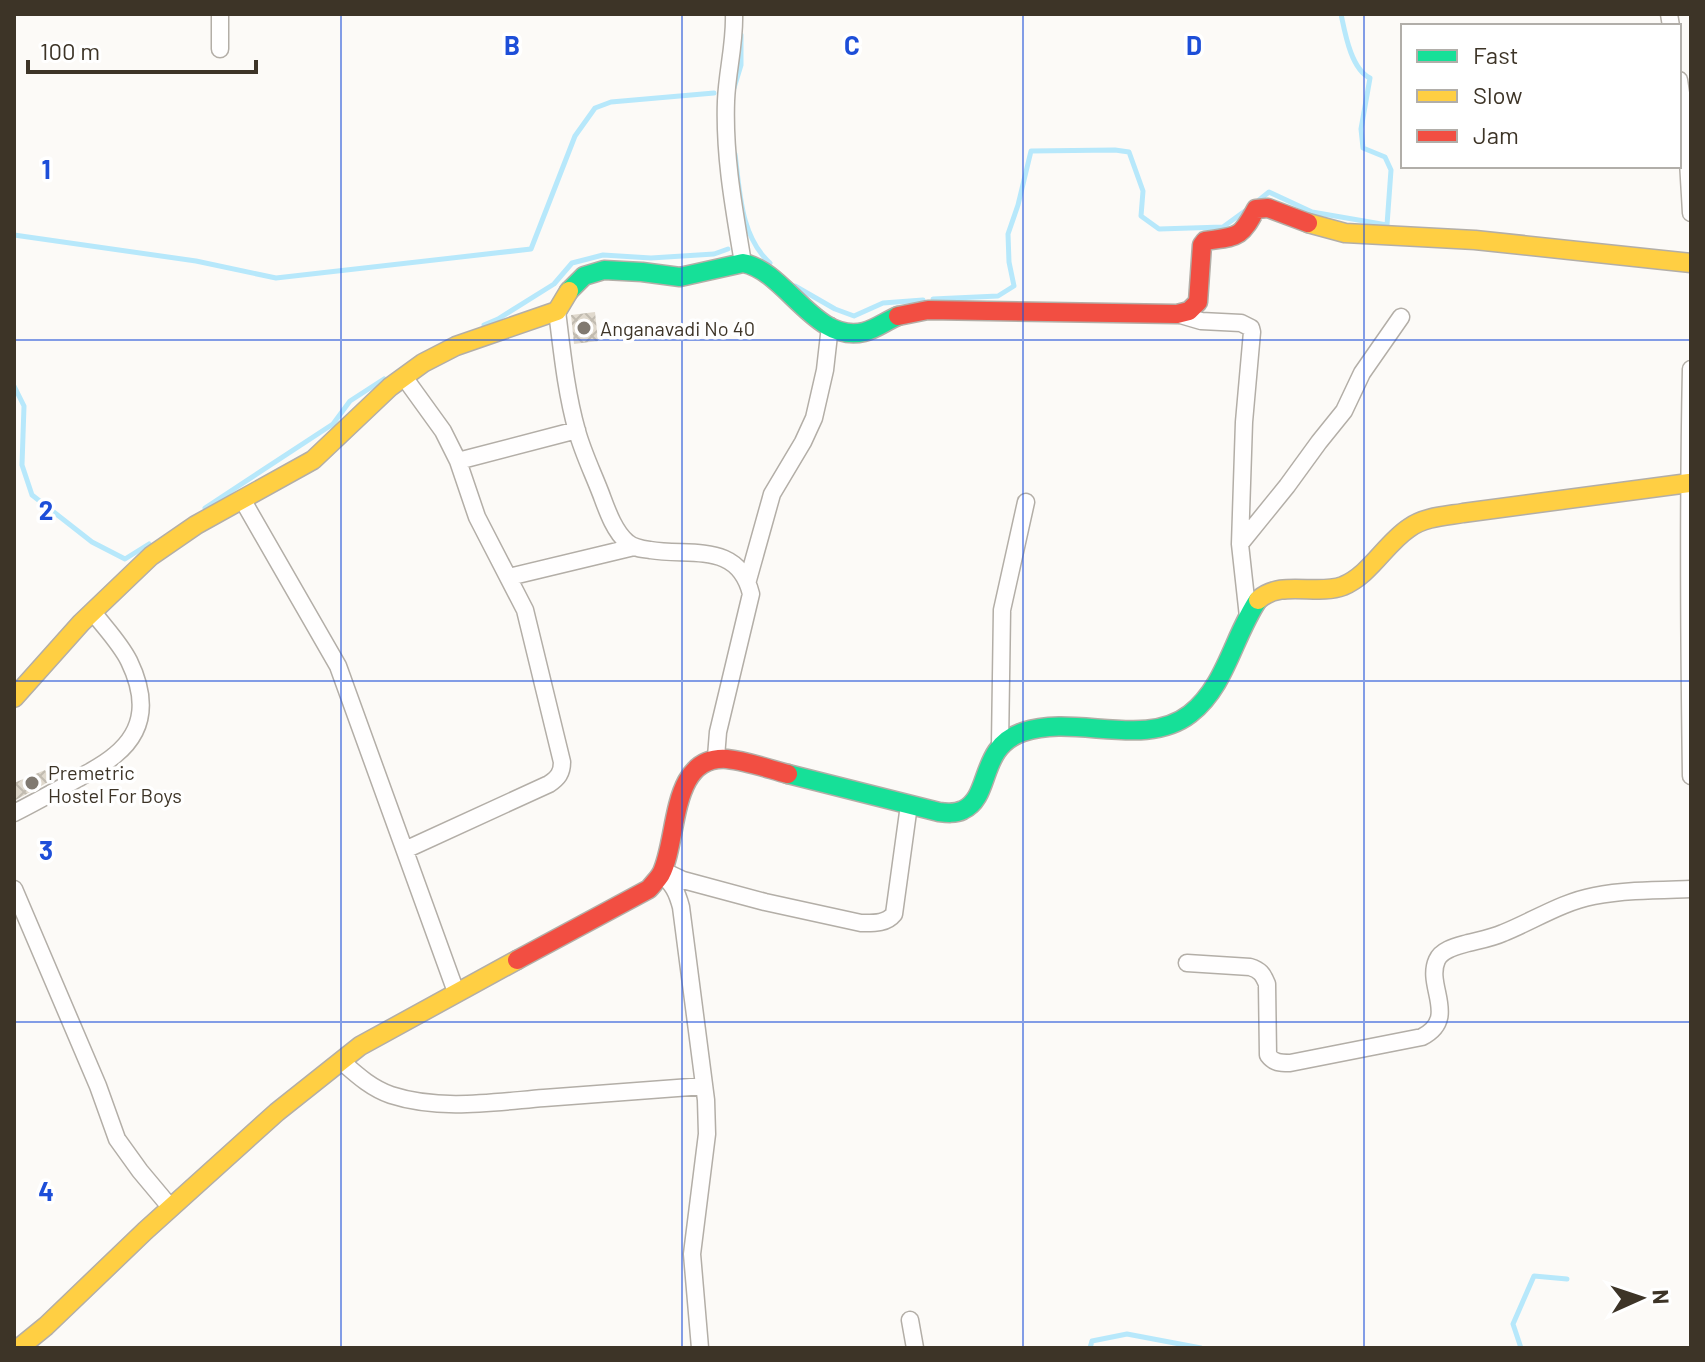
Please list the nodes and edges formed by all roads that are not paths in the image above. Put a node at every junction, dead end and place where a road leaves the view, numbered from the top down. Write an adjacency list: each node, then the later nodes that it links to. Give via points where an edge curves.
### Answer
1 (220, 14): 3 (street)
2 (734, 14): 6 (street, via 727,130)
3 (220, 49)
4 (1681, 93): 5 (street)
5 (1691, 213)
6 (743, 263): 8 (street, via 680,277 604,270 584,276); 11 (street, via 768,273)
7 (1691, 263): 9 (street, via 1475,240 1345,233 1261,207 1237,236 1205,241 1198,302)
8 (557, 311): 13 (street, via 456,346); 14 (street)
9 (1177, 314): 11 (street, via 928,310 907,313 865,333); 19 (street, via 1251,328)
10 (1401, 317): 19 (street, via 1362,373 1344,411)
11 (830, 326): 22 (street, via 814,418 772,494)
12 (1691, 369): 16 (street)
13 (404, 377): 15 (street); 17 (street, via 313,460)
14 (577, 430): 15 (street); 20 (street, via 607,510)
15 (458, 461): 21 (street, via 477,517)
16 (1689, 483): 24 (street, via 1426,520 1408,528 1346,584 1269,593); 28 (street)
17 (242, 499): 23 (street, via 151,556); 31 (street, via 338,666)
18 (1026, 502): 26 (street, via 1002,610)
19 (1240, 544): 24 (street)
20 (634, 547): 21 (street); 22 (street, via 713,555 735,564)
21 (509, 577): 31 (street, via 525,610 562,770 549,784)
22 (748, 580): 27 (street, via 751,594)
23 (93, 612): 25 (street); 30 (street, via 130,662 141,703 138,726 113,758)
24 (1248, 617): 26 (street, via 1210,694 1187,717 1160,728 1028,729)
25 (14, 698)
26 (1000, 745): 29 (street, via 969,807 949,814)
27 (716, 757): 29 (street); 32 (street, via 698,768 683,789)
28 (1691, 776)
29 (909, 805): 32 (street, via 894,914 875,923 765,902)
30 (14, 813)
31 (405, 850): 36 (street)
32 (661, 872): 36 (street, via 647,891); 38 (street, via 673,884 681,907)
33 (14, 889): 39 (street, via 117,1139)
34 (1691, 889): 35 (street, via 1592,896 1501,935 1454,947 1436,964 1439,1008 1431,1032 1290,1063 1268,1055 1267,984 1258,970)
35 (1187, 963)
36 (456, 992): 37 (street)
37 (341, 1061): 38 (street, via 366,1084 391,1095 445,1104); 39 (street)
38 (704, 1086): 42 (street, via 707,1134 692,1254)
39 (171, 1208): 41 (street)
40 (910, 1320): 43 (street)
41 (19, 1348)
42 (700, 1348)
43 (915, 1348)

